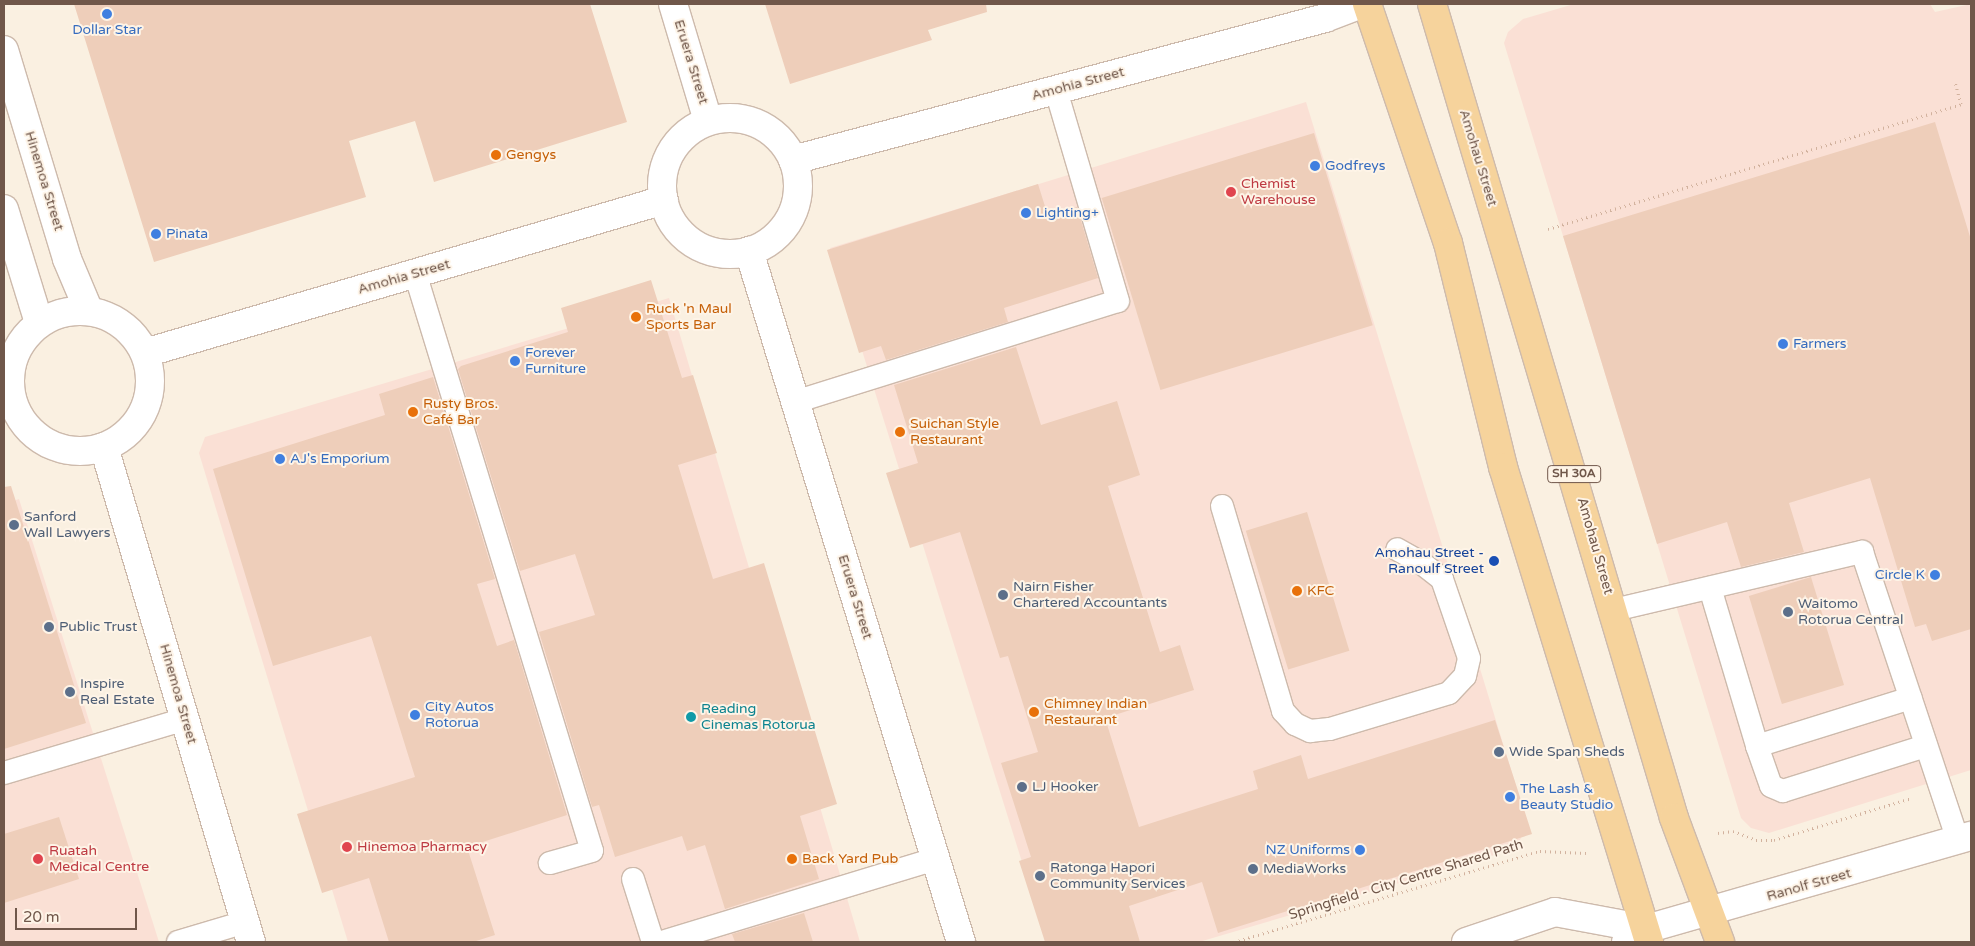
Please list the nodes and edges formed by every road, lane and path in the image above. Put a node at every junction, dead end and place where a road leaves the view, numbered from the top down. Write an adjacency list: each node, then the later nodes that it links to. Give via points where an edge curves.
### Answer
1 (673, 4): 8 (street, Eruera Street)
2 (1362, 4): 7 (street, Amohia Street, via 1325,18)
3 (1367, 4): 39 (main road, via 1448,242 1504,467 1618,848)
4 (1432, 4): 24 (main road, Amohau Street / SH 30A)
5 (4, 50): 15 (street, Hinemoa Street, via 67,259)
6 (1955, 82): 12 (path, via 1961,104)
7 (1056, 90): 9 (street, Amohia Street); 19 (lane, via 1118,301)
8 (708, 121): 9 (street, via 721,117 754,121 781,140); 10 (street, via 681,137 670,151 662,174)
9 (794, 160): 13 (street, via 798,178 797,202 781,231 763,246)
10 (664, 200): 13 (street, via 667,213 680,233 706,251 722,254); 14 (street, Amohia Street)
11 (4, 209): 16 (street)
12 (1548, 229)
13 (749, 251): 19 (street, Eruera Street)
14 (415, 273): 17 (street, Amohia Street); 35 (lane, via 592,850)
15 (89, 311): 16 (street, via 57,315); 17 (street, via 112,319 131,333)
16 (39, 324): 18 (street, via 22,341 13,359)
17 (144, 353): 20 (street, via 150,376 148,400 134,427 115,443)
18 (8, 400): 20 (street, via 22,422 48,444 69,451 93,451)
19 (795, 402): 34 (street, Eruera Street)
20 (104, 447): 26 (street, Hinemoa Street)
21 (1222, 506): 22 (lane, via 1284,711 1294,724 1310,731 1330,729 1449,693 1465,676 1469,658 1442,580 1420,562)
22 (1396, 549)
23 (1710, 588): 24 (lane); 25 (lane, via 1862,552); 27 (lane)
24 (1614, 610): 37 (main road, Amohau Street / SH 30A, via 1674,818)
25 (1911, 698): 27 (lane); 28 (lane)
26 (185, 719): 29 (lane); 38 (street, Hinemoa Street)
27 (1757, 746): 28 (lane, via 1771,786 1783,791)
28 (1926, 746): 30 (lane)
29 (4, 773)
30 (1941, 789): 31 (path, via 1774,840 1756,840 1733,831); 32 (lane)
31 (1715, 834)
32 (1965, 838): 37 (street, Ranolf Street)
33 (1585, 853): 44 (path, Springfield - City Centre Shared Path, via 1540,851)
34 (935, 859): 42 (lane); 43 (street, Eruera Street)
35 (550, 863)
36 (634, 880): 41 (lane)
37 (1708, 913): 39 (street, Ranolf Street); 46 (main road, Amohau Street / SH 30A)
38 (248, 932): 40 (lane)
39 (1640, 938): 45 (street, Ranolf Street, via 1556,912)
40 (178, 942)
41 (653, 942)
42 (662, 942)
43 (961, 942)
44 (1234, 942)
45 (1466, 942)
46 (1720, 942)

